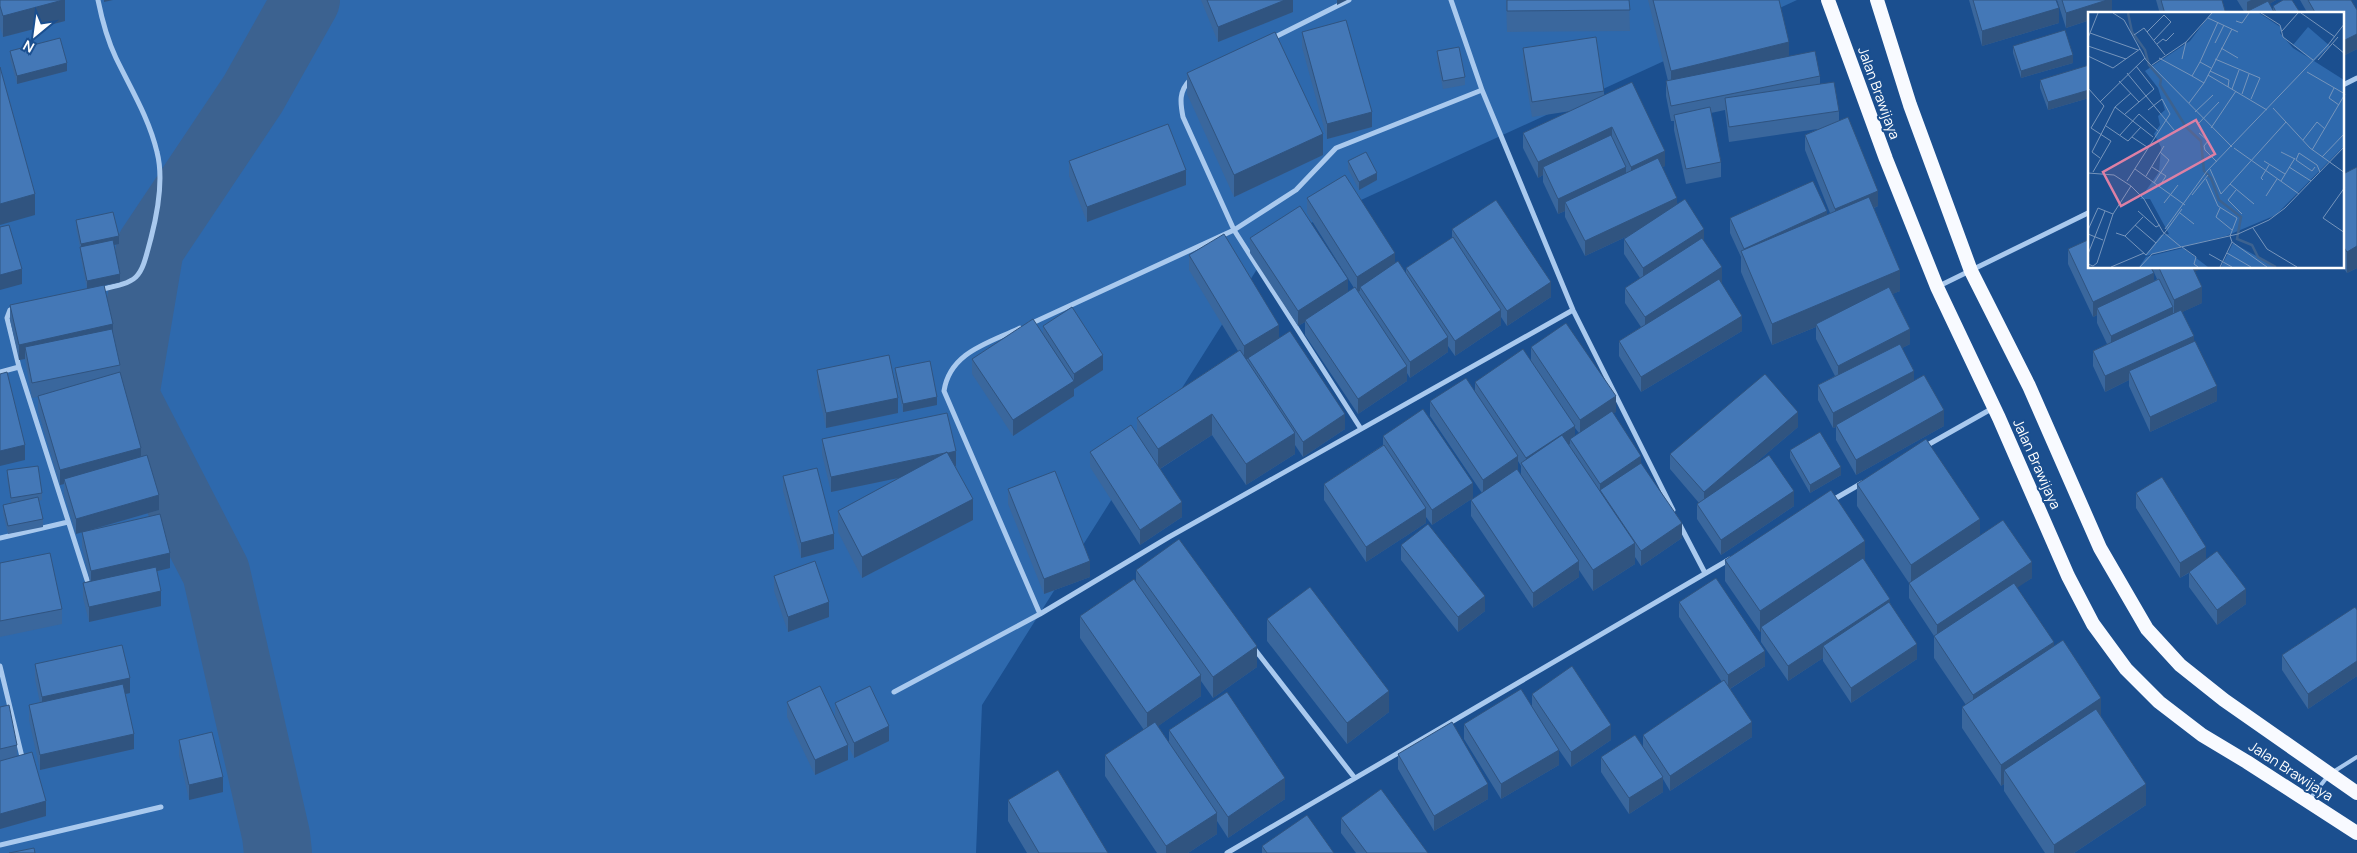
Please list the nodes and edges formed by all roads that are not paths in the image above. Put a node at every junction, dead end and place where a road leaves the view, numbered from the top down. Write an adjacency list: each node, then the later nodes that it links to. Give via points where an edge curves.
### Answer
1 (98, 0): 15 (street, via 115,56 146,117 158,153 160,183 154,224 140,275 124,285)
2 (1349, 0): 6 (street)
3 (1451, 0): 10 (street)
4 (1828, 0): 14 (highway, Jalan Brawijaya)
5 (1877, 0): 13 (highway, Jalan Brawijaya, via 1910,105)
6 (1264, 42)
7 (1198, 76): 12 (street, via 1182,88 1180,102)
8 (2357, 78): 9 (street)
9 (2344, 84)
10 (1482, 90): 12 (street, via 1336,148 1296,190); 17 (street)
11 (2088, 213): 13 (street)
12 (1234, 230): 21 (street); 32 (street, via 972,352 956,362 946,377 944,391)
13 (1972, 271): 14 (street); 38 (highway, Jalan Brawijaya, via 2029,386 2100,548 2147,629 2180,665)
14 (1937, 287): 20 (highway, Jalan Brawijaya)
15 (95, 291)
16 (27, 304): 18 (street, via 8,313)
17 (1573, 310): 21 (street); 30 (street)
18 (20, 367): 19 (street); 25 (street)
19 (0, 372)
20 (1993, 408): 22 (street); 41 (highway, Jalan Brawijaya, via 2068,576 2094,624 2126,669 2159,702 2202,735)
21 (1361, 429): 26 (street)
22 (1918, 450)
23 (1867, 480): 24 (street)
24 (1824, 505)
25 (68, 522): 27 (street); 31 (street)
26 (1168, 537): 28 (street); 32 (street)
27 (0, 538)
28 (1174, 545)
29 (1739, 554): 30 (street)
30 (1704, 573): 39 (street)
31 (86, 580)
32 (1040, 614): 35 (street)
33 (1246, 638): 39 (street)
34 (0, 666): 37 (street, via 24,758)
35 (894, 692)
36 (2357, 757): 38 (lane)
37 (17, 766)
38 (2329, 774): 40 (highway, Jalan Brawijaya); 41 (lane)
39 (1354, 777): 45 (street)
40 (2357, 793)
41 (2308, 802): 43 (highway, Jalan Brawijaya)
42 (161, 806): 44 (street)
43 (2357, 833)
44 (0, 845)
45 (1234, 851): 46 (street)
46 (1227, 853)

